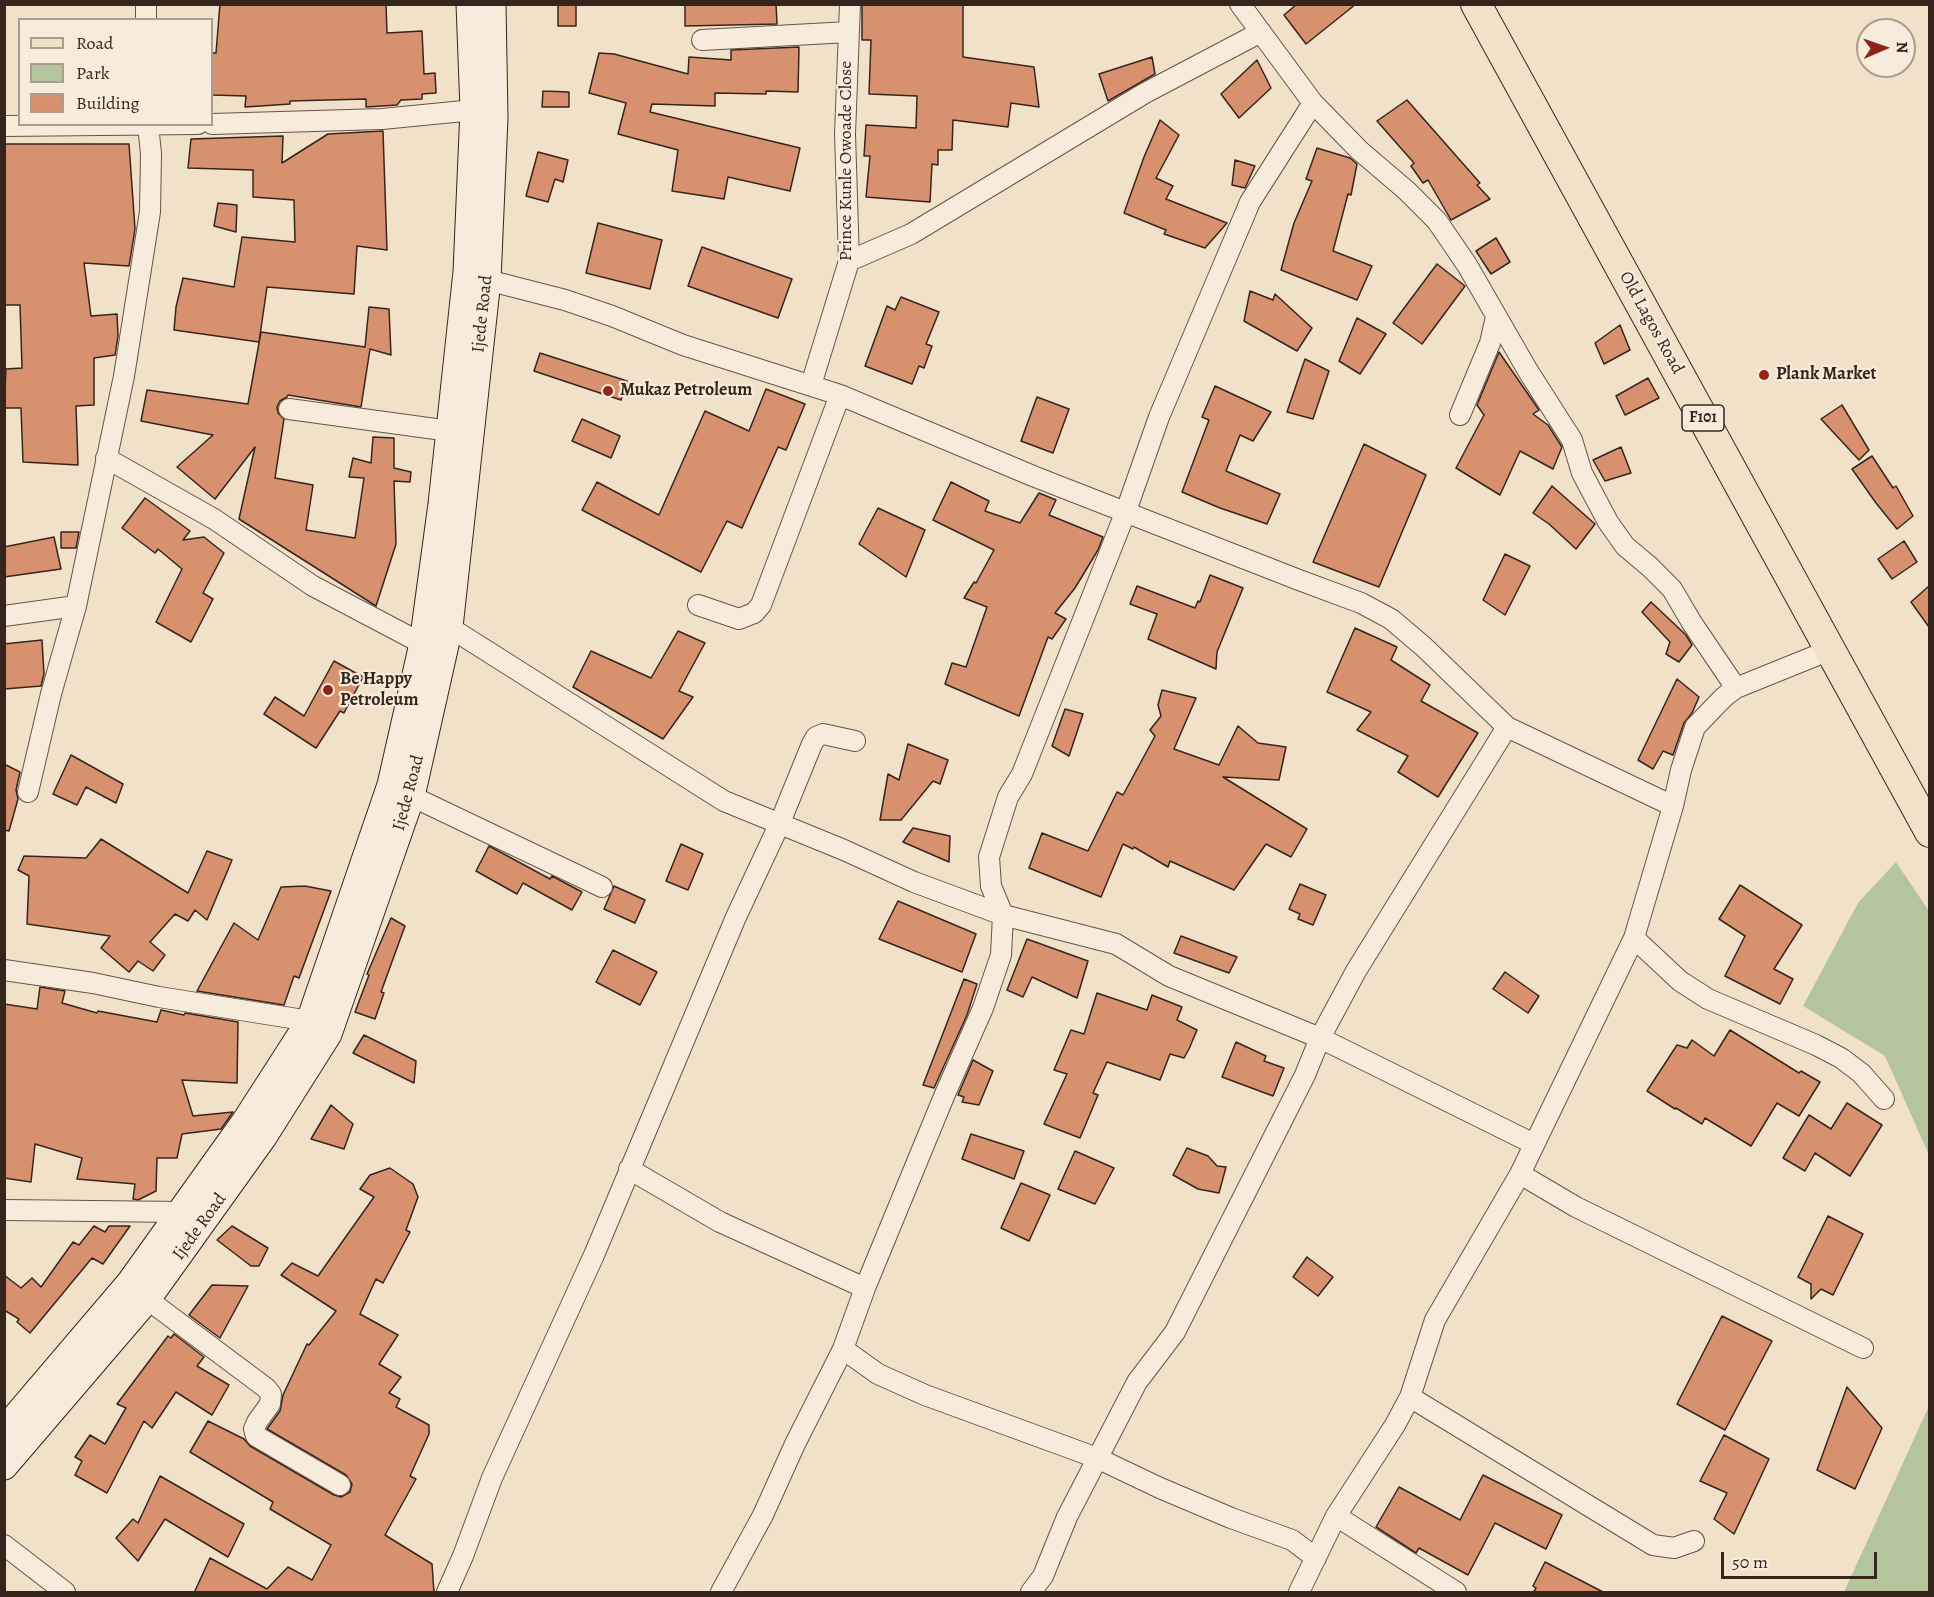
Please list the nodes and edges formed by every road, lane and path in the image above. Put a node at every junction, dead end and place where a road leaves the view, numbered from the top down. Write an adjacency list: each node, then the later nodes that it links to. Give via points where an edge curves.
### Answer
1 (470, 4): 10 (main road, Ijede Road)
2 (492, 4): 14 (main road, Ijede Road, via 494,118)
3 (849, 4): 6 (street, Prince Kunle Owoade Close)
4 (1240, 4): 7 (street)
5 (1476, 4): 28 (main road, Old Lagos Road / F101)
6 (849, 32): 8 (street); 13 (street, Prince Kunle Owoade Close, via 845,134)
7 (1261, 32): 9 (street); 13 (street, via 1145,93 911,234)
8 (702, 40)
9 (1313, 103): 15 (street, via 1437,221); 22 (street, via 1250,202 1159,417)
10 (474, 110): 11 (street, via 382,119); 20 (main road, Ijede Road, via 467,272)
11 (213, 124)
12 (148, 126): 21 (street, via 150,212 124,376)
13 (849, 261): 16 (street, Prince Kunle Owoade Close)
14 (487, 280): 16 (street, via 565,300 683,345); 26 (main road, Ijede Road)
15 (1496, 317): 19 (street, via 1490,343); 29 (street, via 1572,440 1582,473 1608,522 1625,546 1672,589)
16 (811, 385): 17 (street)
17 (840, 395): 22 (street); 23 (street, via 761,605 739,619)
18 (289, 409): 20 (street)
19 (1460, 415)
20 (450, 431): 27 (main road, Ijede Road)
21 (106, 458): 24 (street); 27 (street, via 214,519 313,586)
22 (1126, 512): 30 (street, via 1361,603 1391,620 1424,647); 38 (street, via 995,834 989,857 991,886)
23 (698, 605)
24 (76, 606): 25 (street); 32 (street)
25 (4, 616)
26 (449, 627): 33 (main road, Ijede Road); 35 (street, via 724,801)
27 (423, 644): 41 (main road, Ijede Road, via 392,785)
28 (1830, 650): 29 (street); 36 (main road, Old Lagos Road / F101)
29 (1736, 688): 34 (street, via 1695,727)
30 (1507, 727): 34 (street); 42 (street, via 1356,971)
31 (855, 741): 35 (street, via 816,736)
32 (28, 792)
33 (411, 796): 37 (street); 50 (main road, Ijede Road, via 328,1034 263,1137)
34 (1673, 806): 39 (street)
35 (779, 825): 38 (street); 45 (street)
36 (1929, 832)
37 (602, 887)
38 (1003, 915): 42 (street, via 1116,944 1169,976); 49 (street, via 1000,955 983,1008)
39 (1634, 938): 43 (street, via 1680,981 1708,999 1841,1058 1861,1073); 44 (street)
40 (4, 970): 41 (street)
41 (310, 1021): 48 (main road, Ijede Road)
42 (1320, 1038): 44 (street); 55 (street, via 1175,1332 1137,1382)
43 (1884, 1100)
44 (1534, 1144): 46 (street)
45 (629, 1169): 49 (street, via 720,1222); 63 (street, via 492,1478)
46 (1520, 1174): 51 (street, via 1576,1207); 53 (street, via 1435,1320)
47 (4, 1210): 48 (street)
48 (183, 1212): 54 (main road, Ijede Road, via 130,1283)
49 (865, 1288): 52 (street)
50 (147, 1299): 56 (main road, Ijede Road); 57 (street, via 271,1394 270,1404 254,1429 256,1436)
51 (1863, 1348)
52 (843, 1349): 55 (street, via 878,1374 925,1395); 64 (street)
53 (1410, 1396): 58 (street); 59 (street, via 1653,1545 1674,1548)
54 (4, 1431)
55 (1098, 1458): 61 (street, via 1160,1488 1292,1540); 65 (street, via 1066,1517 1043,1576)
56 (4, 1466)
57 (340, 1485)
58 (1336, 1516): 61 (street); 67 (street)
59 (1694, 1541)
60 (4, 1545): 62 (street)
61 (1316, 1558): 66 (street)
62 (65, 1593)
63 (447, 1593)
64 (721, 1593)
65 (1030, 1593)
66 (1299, 1593)
67 (1456, 1593)

